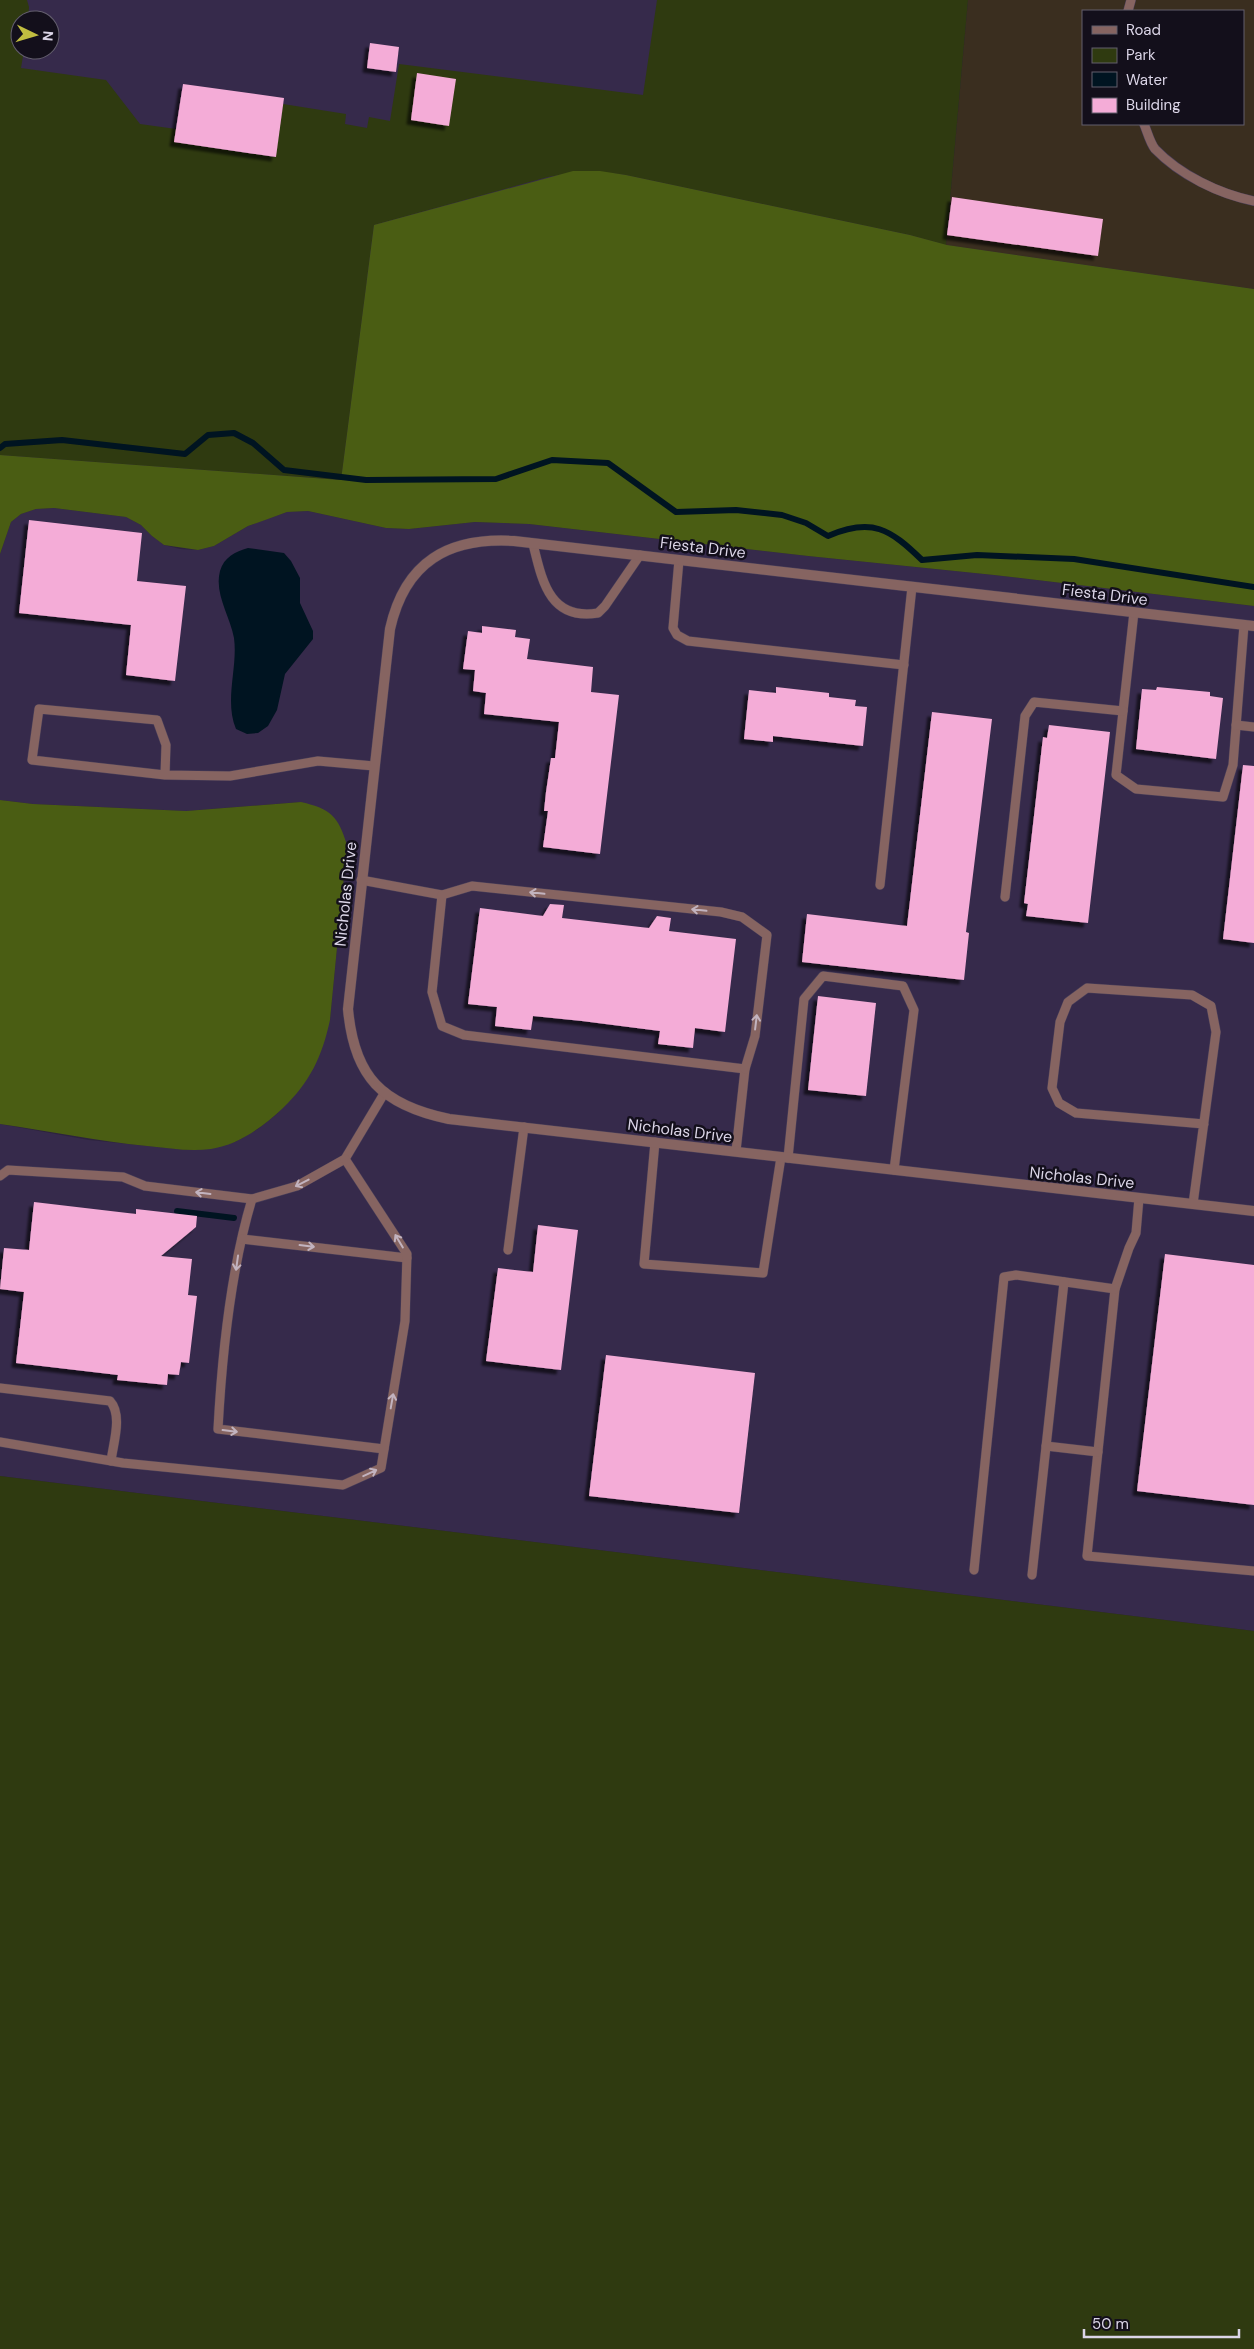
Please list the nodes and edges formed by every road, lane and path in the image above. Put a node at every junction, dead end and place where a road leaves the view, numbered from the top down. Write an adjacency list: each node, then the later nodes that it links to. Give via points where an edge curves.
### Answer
1 (1144, 125): 2 (lane, via 1154,148 1188,175 1231,196)
2 (1254, 201)
3 (533, 544): 4 (street, Fiesta Drive); 4 (lane, via 542,582 564,609 578,614 598,613); 13 (street, Fiesta Drive, via 491,540 466,544 441,552 407,584 395,606 390,629)
4 (640, 555): 5 (street, Fiesta Drive)
5 (679, 560): 6 (street, Fiesta Drive); 9 (lane, via 673,628 688,641)
6 (912, 587): 7 (street, Fiesta Drive); 9 (lane)
7 (1134, 612): 8 (street, Fiesta Drive); 10 (lane)
8 (1249, 626): 11 (lane)
9 (904, 664): 17 (lane)
10 (1123, 711): 11 (lane, via 1116,775 1136,789 1223,797 1233,765); 19 (lane, via 1034,702 1025,716)
11 (1236, 725): 12 (lane)
12 (1254, 727)
13 (374, 766): 14 (lane, via 318,762 230,776); 15 (street, Fiesta Drive)
14 (165, 775): 14 (lane, via 32,760 38,709 157,720 166,745)
15 (367, 826): 16 (street, Nicholas Drive)
16 (361, 880): 18 (lane); 21 (street, Nicholas Drive, via 349,994 350,1032 356,1054 367,1074)
17 (880, 885)
18 (442, 895): 20 (lane, via 432,992 442,1026 464,1035); 20 (lane, one-way to 18, via 755,1036 767,935 742,917 721,912 472,886)
19 (1005, 897)
20 (745, 1069): 25 (lane)
21 (384, 1092): 23 (street, Nicholas Drive, via 399,1104 422,1114); 27 (lane)
22 (1204, 1124): 22 (lane, via 1216,1032 1211,1006 1192,994 1086,988 1068,1002 1060,1022 1052,1088 1059,1103 1076,1113); 32 (lane)
23 (524, 1127): 24 (street, Nicholas Drive); 35 (lane)
24 (656, 1142): 25 (street, Nicholas Drive); 26 (lane, via 644,1264 763,1273)
25 (736, 1152): 26 (street, Nicholas Drive)
26 (784, 1157): 28 (street, Nicholas Drive); 28 (lane, via 804,1000 823,976 903,986 914,1010)
27 (345, 1159): 31 (lane, one-way to 31, via 297,1186); 36 (lane, one-way to 27, via 389,1224)
28 (894, 1170): 30 (street, Nicholas Drive)
29 (0, 1176): 31 (lane, one-way to 29, via 145,1186 123,1177 8,1170)
30 (1140, 1198): 32 (street, Nicholas Drive); 38 (lane, via 1136,1233)
31 (252, 1199): 34 (lane)
32 (1193, 1204): 33 (street, Nicholas Drive)
33 (1254, 1211)
34 (242, 1238): 36 (lane, one-way to 36); 42 (lane, one-way to 42, via 221,1378 218,1429)
35 (508, 1250)
36 (407, 1258): 42 (lane, one-way to 36, via 405,1322)
37 (1064, 1282): 38 (lane); 41 (lane); 45 (lane, via 1016,1275 1004,1277)
38 (1115, 1289): 43 (lane)
39 (0, 1388): 44 (lane, via 110,1401 117,1415)
40 (0, 1442): 44 (lane)
41 (1046, 1446): 43 (lane); 47 (lane)
42 (384, 1449): 44 (lane, one-way to 42, via 343,1485 381,1468)
43 (1098, 1452): 46 (lane, via 1087,1556)
44 (111, 1461)
45 (974, 1570)
46 (1254, 1571)
47 (1032, 1575)

